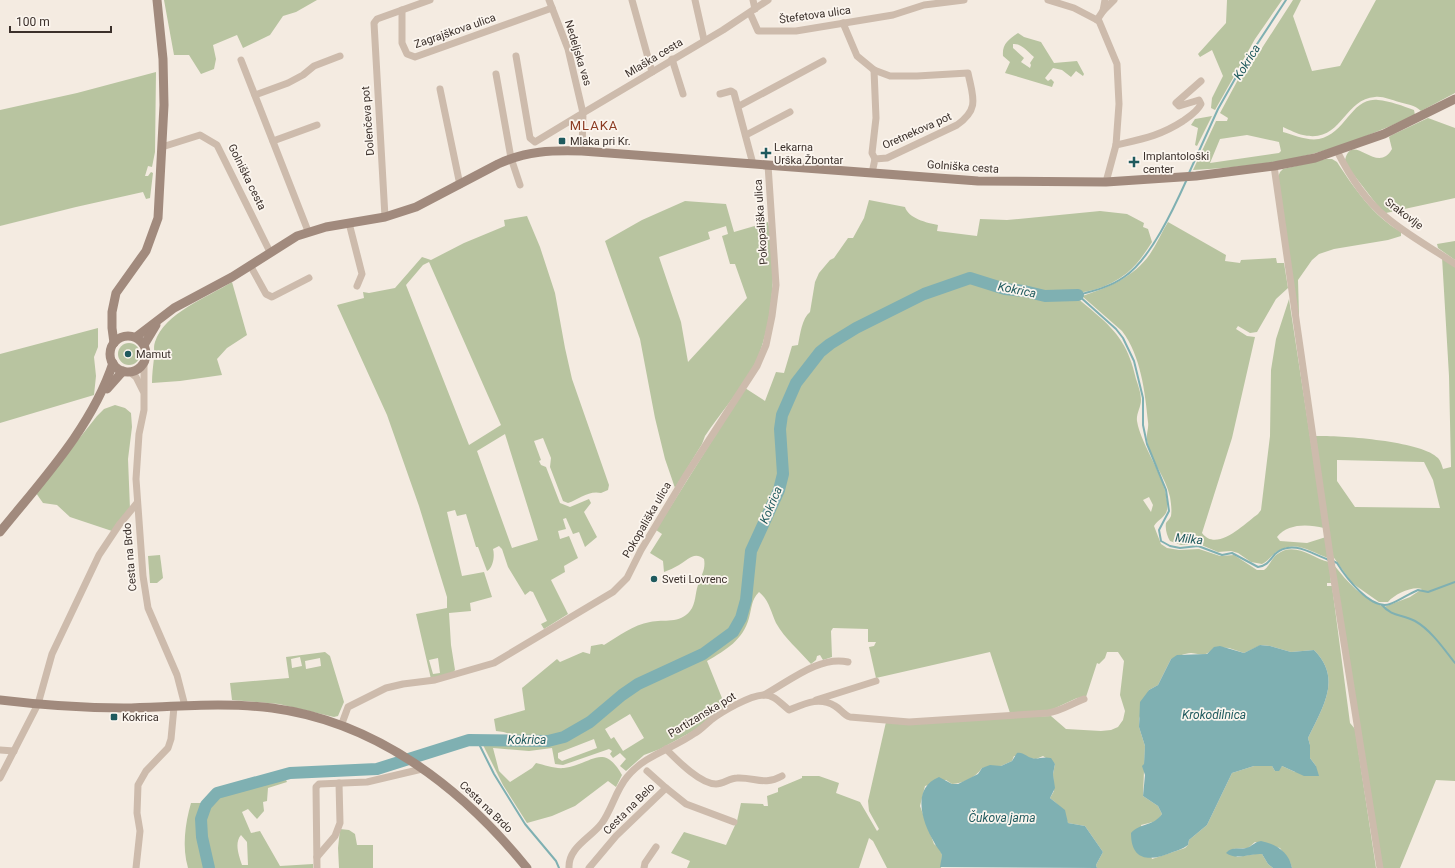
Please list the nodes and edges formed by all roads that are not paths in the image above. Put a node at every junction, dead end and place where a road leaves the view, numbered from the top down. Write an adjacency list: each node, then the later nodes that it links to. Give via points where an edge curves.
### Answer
1 (157, 0): 40 (main road, via 163,59)
2 (430, 0): 13 (street)
3 (549, 0): 12 (street, Nedeljska vas)
4 (632, 0): 25 (street)
5 (695, 0): 18 (street)
6 (753, 0): 14 (street)
7 (768, 0): 14 (street, Mlaška cesta)
8 (964, 0): 17 (street, Štefetova ulica, via 924,5 893,15)
9 (1048, 0): 16 (street, via 1074,8)
10 (1105, 0): 15 (street)
11 (1114, 0): 15 (street)
12 (552, 8): 13 (street, Zagrajškova ulica, via 415,57 407,54 402,43); 35 (street, Nedeljska vas, via 568,48)
13 (402, 10): 52 (street, Dolenčeva pot, via 374,23)
14 (752, 11): 17 (street, Štefetova ulica, via 758,31 796,31); 18 (street, Mlaška cesta)
15 (1103, 11): 16 (street)
16 (1098, 20): 39 (street, via 1118,64)
17 (843, 23): 24 (street, Oretnekova pot, via 857,56)
18 (704, 40): 21 (street, Mlaška cesta)
19 (340, 56): 31 (street, via 314,66 288,83)
20 (516, 56): 35 (street, via 529,132 533,141)
21 (672, 59): 25 (street, Mlaška cesta); 29 (street)
22 (241, 60): 31 (street)
23 (823, 62): 33 (street)
24 (874, 70): 44 (street, Oretnekova pot); 44 (street, Oretnekova pot, via 890,76 968,73 973,99 972,112 957,125 887,158)
25 (652, 72): 35 (street, Mlaška cesta)
26 (496, 74): 43 (street)
27 (1201, 81): 39 (street, via 1176,103 1179,106 1199,100 1201,104 1192,115 1153,137)
28 (440, 89): 50 (street)
29 (683, 94)
30 (720, 94): 33 (street, via 731,91)
31 (255, 95): 38 (street)
32 (1455, 99): 42 (main road, Golniška cesta, via 1384,134)
33 (739, 106): 37 (street)
34 (790, 112): 37 (street)
35 (583, 113): 41 (street)
36 (317, 125): 38 (street)
37 (746, 135): 45 (street)
38 (273, 141): 54 (street)
39 (1116, 145): 49 (street)
40 (162, 147): 55 (street, Golniška cesta, via 200,135 217,145); 60 (main road, via 158,218 152,238 143,256 116,293)
41 (582, 151): 43 (main road, Golniška cesta, via 544,151); 45 (main road, Golniška cesta)
42 (1337, 151): 47 (main road, Golniška cesta); 56 (street, Srakovlje, via 1346,170 1385,216)
43 (511, 158): 50 (main road, Golniška cesta); 51 (street)
44 (874, 159): 48 (street, Oretnekova pot)
45 (753, 164): 46 (main road, Golniška cesta)
46 (768, 166): 48 (main road, Golniška cesta); 82 (street, Pokopališka ulica, via 776,285 766,345 757,366 685,477 627,578 613,592 501,659 458,675 386,688 348,707)
47 (1274, 166): 49 (main road, Golniška cesta, via 1196,176); 101 (street, via 1330,555)
48 (872, 173): 49 (main road, Golniška cesta, via 1010,182)
49 (1106, 182)
50 (460, 185): 52 (main road, Golniška cesta, via 416,207)
51 (520, 185)
52 (385, 217): 53 (main road, Golniška cesta)
53 (349, 223): 54 (main road, Golniška cesta); 59 (street, via 362,274)
54 (308, 231): 55 (main road, Golniška cesta)
55 (270, 252): 57 (main road, Golniška cesta)
56 (1455, 264)
57 (250, 265): 58 (street, via 266,294 272,297); 61 (main road, Golniška cesta, via 174,308)
58 (309, 278)
59 (357, 286)
60 (112, 312): 62 (main road); 64 (main road)
61 (159, 321): 63 (main road); 65 (main road)
62 (125, 337): 63 (main road); 64 (main road)
63 (136, 338): 65 (main road)
64 (114, 343): 67 (main road, via 111,349)
65 (144, 345): 66 (main road)
66 (144, 362): 68 (main road, via 136,370); 70 (street, Cesta na Brdo)
67 (113, 363): 68 (main road); 69 (main road)
68 (126, 371): 69 (main road, via 113,380); 70 (street, via 136,377)
69 (98, 399): 72 (main road, via 75,436)
70 (145, 399): 71 (street, Cesta na Brdo, via 137,454)
71 (137, 504): 79 (street, via 99,555 52,654); 80 (street, Cesta na Brdo, via 148,608 177,675)
72 (0, 532)
73 (848, 662): 75 (street, Partizanska pot, via 830,660 818,664)
74 (876, 681): 78 (street)
75 (764, 695): 78 (street, via 773,696 789,710); 83 (street, Partizanska pot, via 723,712 696,733)
76 (1084, 699): 78 (street, via 1048,713 909,722 850,717 835,706)
77 (0, 700): 79 (main road)
78 (814, 700)
79 (38, 704): 81 (main road, via 104,708); 85 (street)
80 (185, 706): 81 (main road); 82 (main road, Cesta na Brdo, via 271,708 301,713)
81 (174, 707): 95 (street, via 168,748 146,771 138,785 137,813 140,831)
82 (341, 726): 86 (main road, Cesta na Brdo, via 381,743)
83 (666, 749): 88 (street, via 696,776 712,784 736,778 769,782); 98 (street, Partizanska pot, via 639,764 626,778 601,824 574,850)
84 (0, 750): 85 (street)
85 (14, 751): 89 (street)
86 (422, 769): 90 (street, via 367,782); 97 (main road, Cesta na Brdo, via 475,810)
87 (647, 771): 91 (street)
88 (782, 776)
89 (0, 778)
90 (339, 783): 94 (street, via 340,823 335,836); 94 (street, via 319,784 316,787)
91 (666, 788): 92 (street, Cesta na Belo, via 686,804); 99 (street, Cesta na Belo, via 616,836)
92 (734, 822)
93 (656, 846): 100 (street)
94 (317, 857): 96 (street)
95 (136, 868)
96 (317, 868)
97 (527, 868)
98 (569, 868)
99 (589, 868)
100 (644, 868)
101 (1380, 868)

